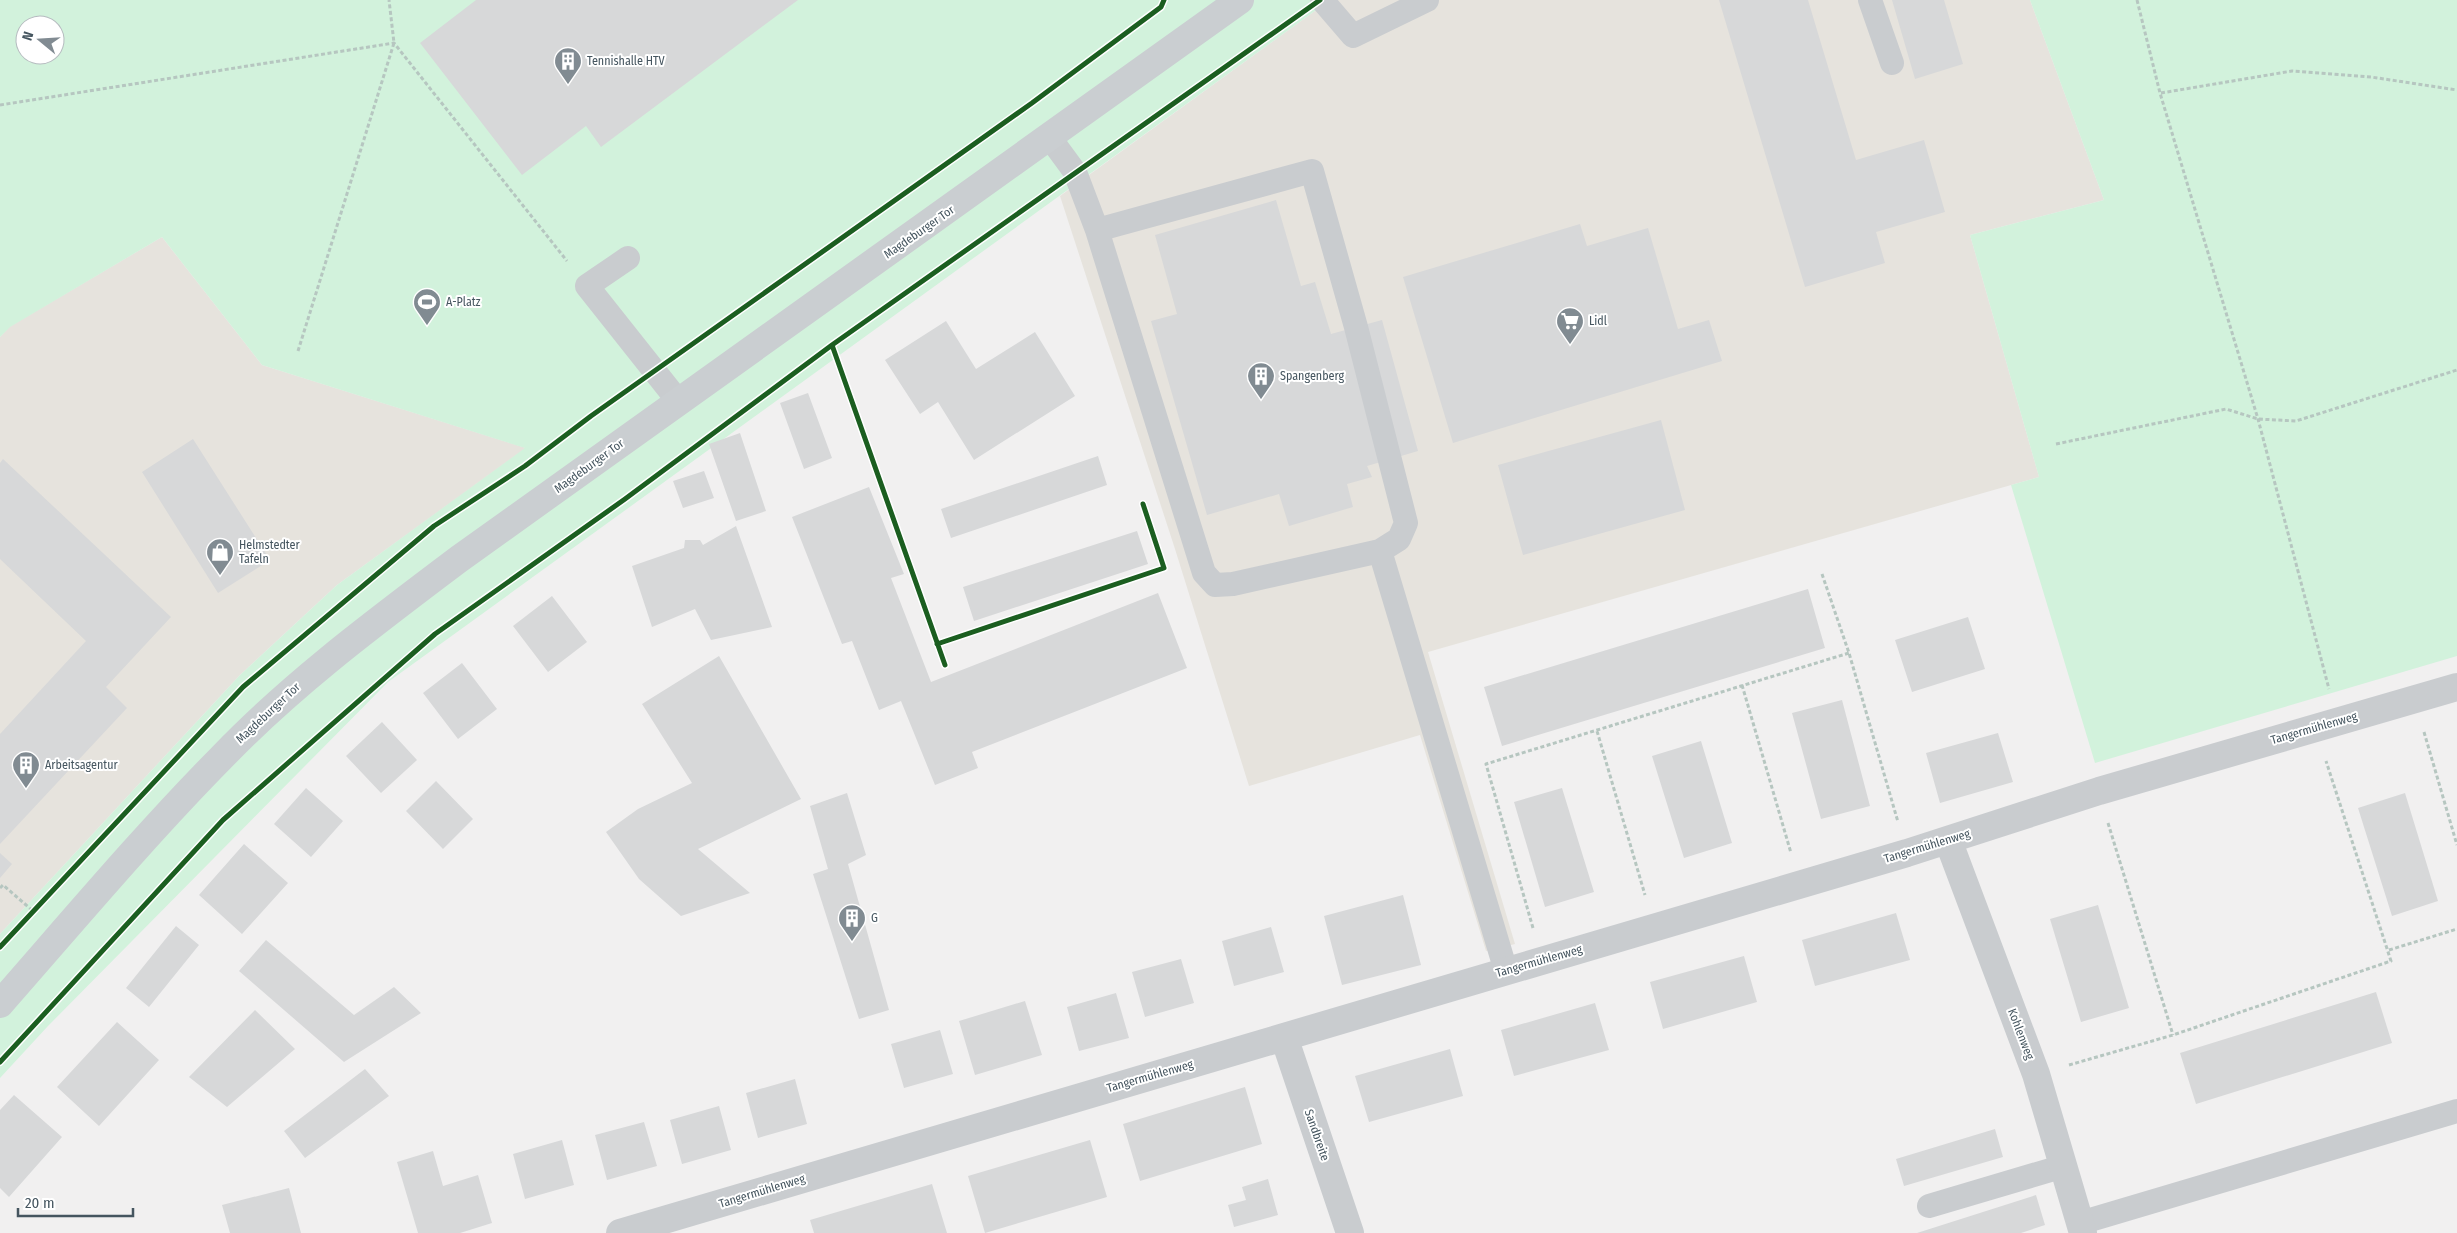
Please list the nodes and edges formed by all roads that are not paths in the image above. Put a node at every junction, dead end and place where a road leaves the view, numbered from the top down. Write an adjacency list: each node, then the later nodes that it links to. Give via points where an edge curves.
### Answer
1 (1240, 0): 6 (main road, Magdeburger Tor)
2 (1322, 0): 3 (lane, via 1353,36)
3 (1428, 0)
4 (1870, 0): 5 (lane)
5 (1892, 63)
6 (1050, 138): 7 (lane, via 1074,172); 9 (main road, Magdeburger Tor)
7 (1097, 230): 10 (lane, via 1204,573 1215,585 1233,584); 10 (lane, via 1312,171 1406,523 1399,539)
8 (628, 258): 9 (lane, via 587,286)
9 (679, 402): 14 (main road, Magdeburger Tor, via 451,565 300,683 222,756)
10 (1380, 551): 13 (lane)
11 (2457, 687): 12 (street, Tangermühlenweg, via 2099,791)
12 (1948, 840): 13 (street, Tangermühlenweg); 17 (street, Kohlenweg, via 2036,1074)
13 (1506, 971): 15 (street, Tangermühlenweg)
14 (0, 1004)
15 (1284, 1037): 20 (street, Tangermühlenweg); 21 (street, Sandbreite)
16 (2457, 1110): 19 (lane)
17 (2064, 1166): 18 (lane); 19 (street, Kohlenweg)
18 (1929, 1206)
19 (2082, 1228)
20 (620, 1233)
21 (1350, 1233)

